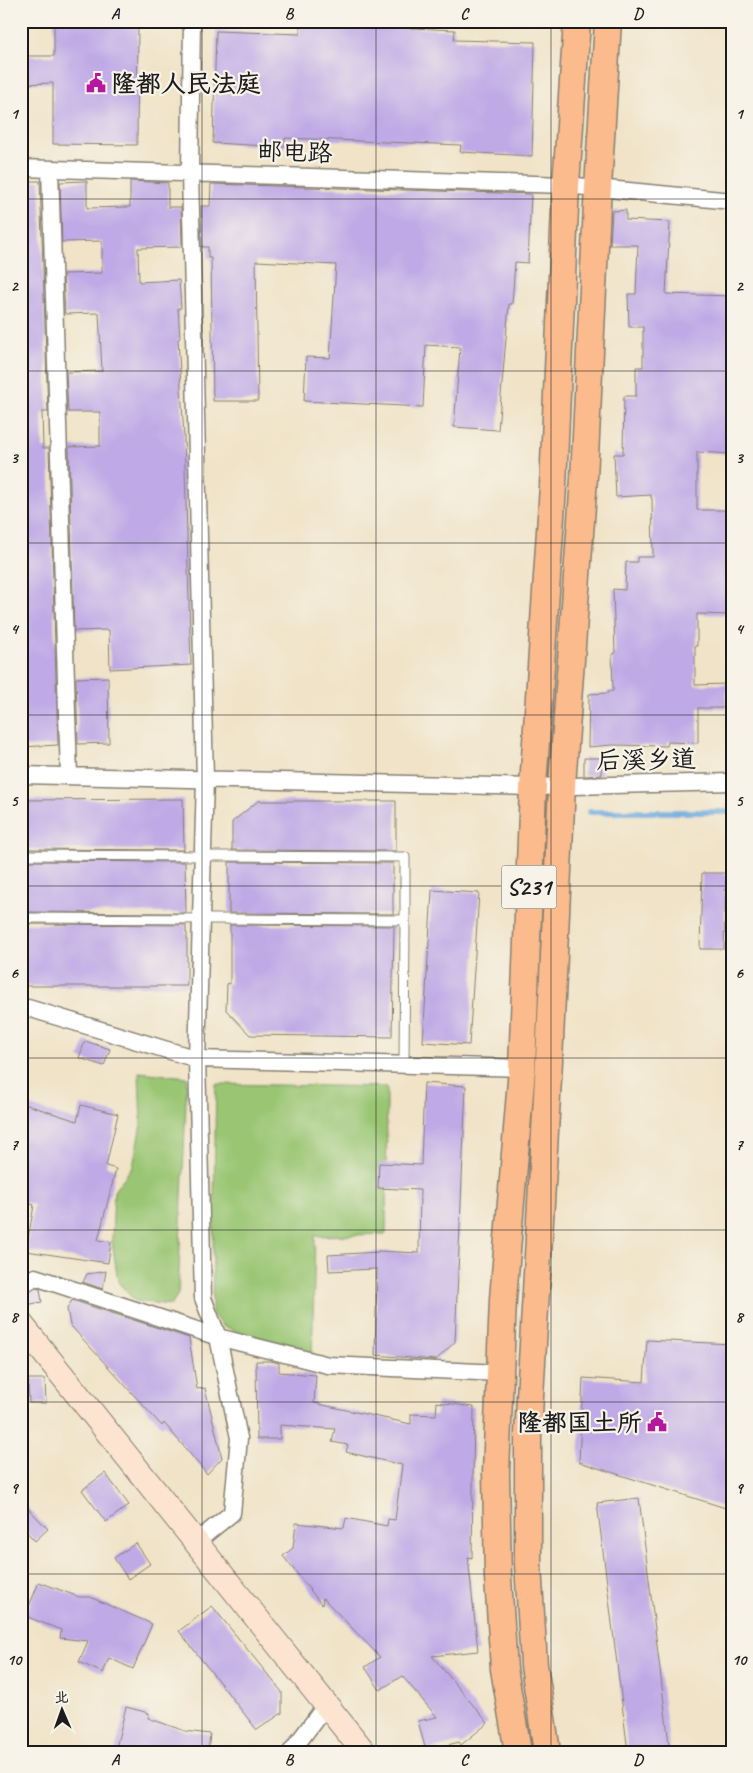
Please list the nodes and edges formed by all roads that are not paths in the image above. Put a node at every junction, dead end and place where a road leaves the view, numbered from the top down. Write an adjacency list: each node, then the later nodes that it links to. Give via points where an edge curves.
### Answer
1 (192, 21): 6 (street)
2 (577, 21): 7 (main road, S231)
3 (608, 21): 8 (main road, S231)
4 (21, 168): 5 (street, 邮电路)
5 (50, 169): 6 (street, 邮电路); 11 (street)
6 (190, 173): 7 (street, 邮电路); 12 (street)
7 (566, 185): 8 (street, 邮电路); 15 (main road, S231, via 553,486)
8 (598, 188): 9 (street, 邮电路); 14 (main road, S231, via 584,478)
9 (732, 201)
10 (21, 775): 11 (street, 后溪乡道)
11 (69, 776): 12 (street, 后溪乡道)
12 (205, 779): 15 (street, 后溪乡道); 17 (street)
13 (732, 782): 14 (street, 后溪乡道)
14 (562, 786): 15 (street, 后溪乡道); 34 (main road, S231, via 528,1433 528,1574 534,1665)
15 (533, 787): 24 (main road, S231)
16 (21, 855): 17 (lane)
17 (203, 857): 19 (street); 20 (lane, via 405,857)
18 (21, 918): 19 (lane)
19 (201, 919): 20 (lane); 22 (street)
20 (405, 920): 23 (lane)
21 (21, 1008): 22 (street)
22 (197, 1059): 23 (street); 27 (street, via 203,1298)
23 (404, 1065): 24 (street)
24 (522, 1068): 28 (main road, S231)
25 (21, 1286): 27 (street, via 35,1277)
26 (23, 1333): 29 (street)
27 (218, 1337): 28 (street, via 328,1365); 29 (street, via 239,1438 232,1513)
28 (500, 1372): 31 (main road, S231, via 496,1473 498,1578 504,1670)
29 (196, 1542): 30 (street)
30 (326, 1704): 32 (street); 33 (street)
31 (514, 1749)
32 (291, 1752)
33 (364, 1752)
34 (547, 1752)

